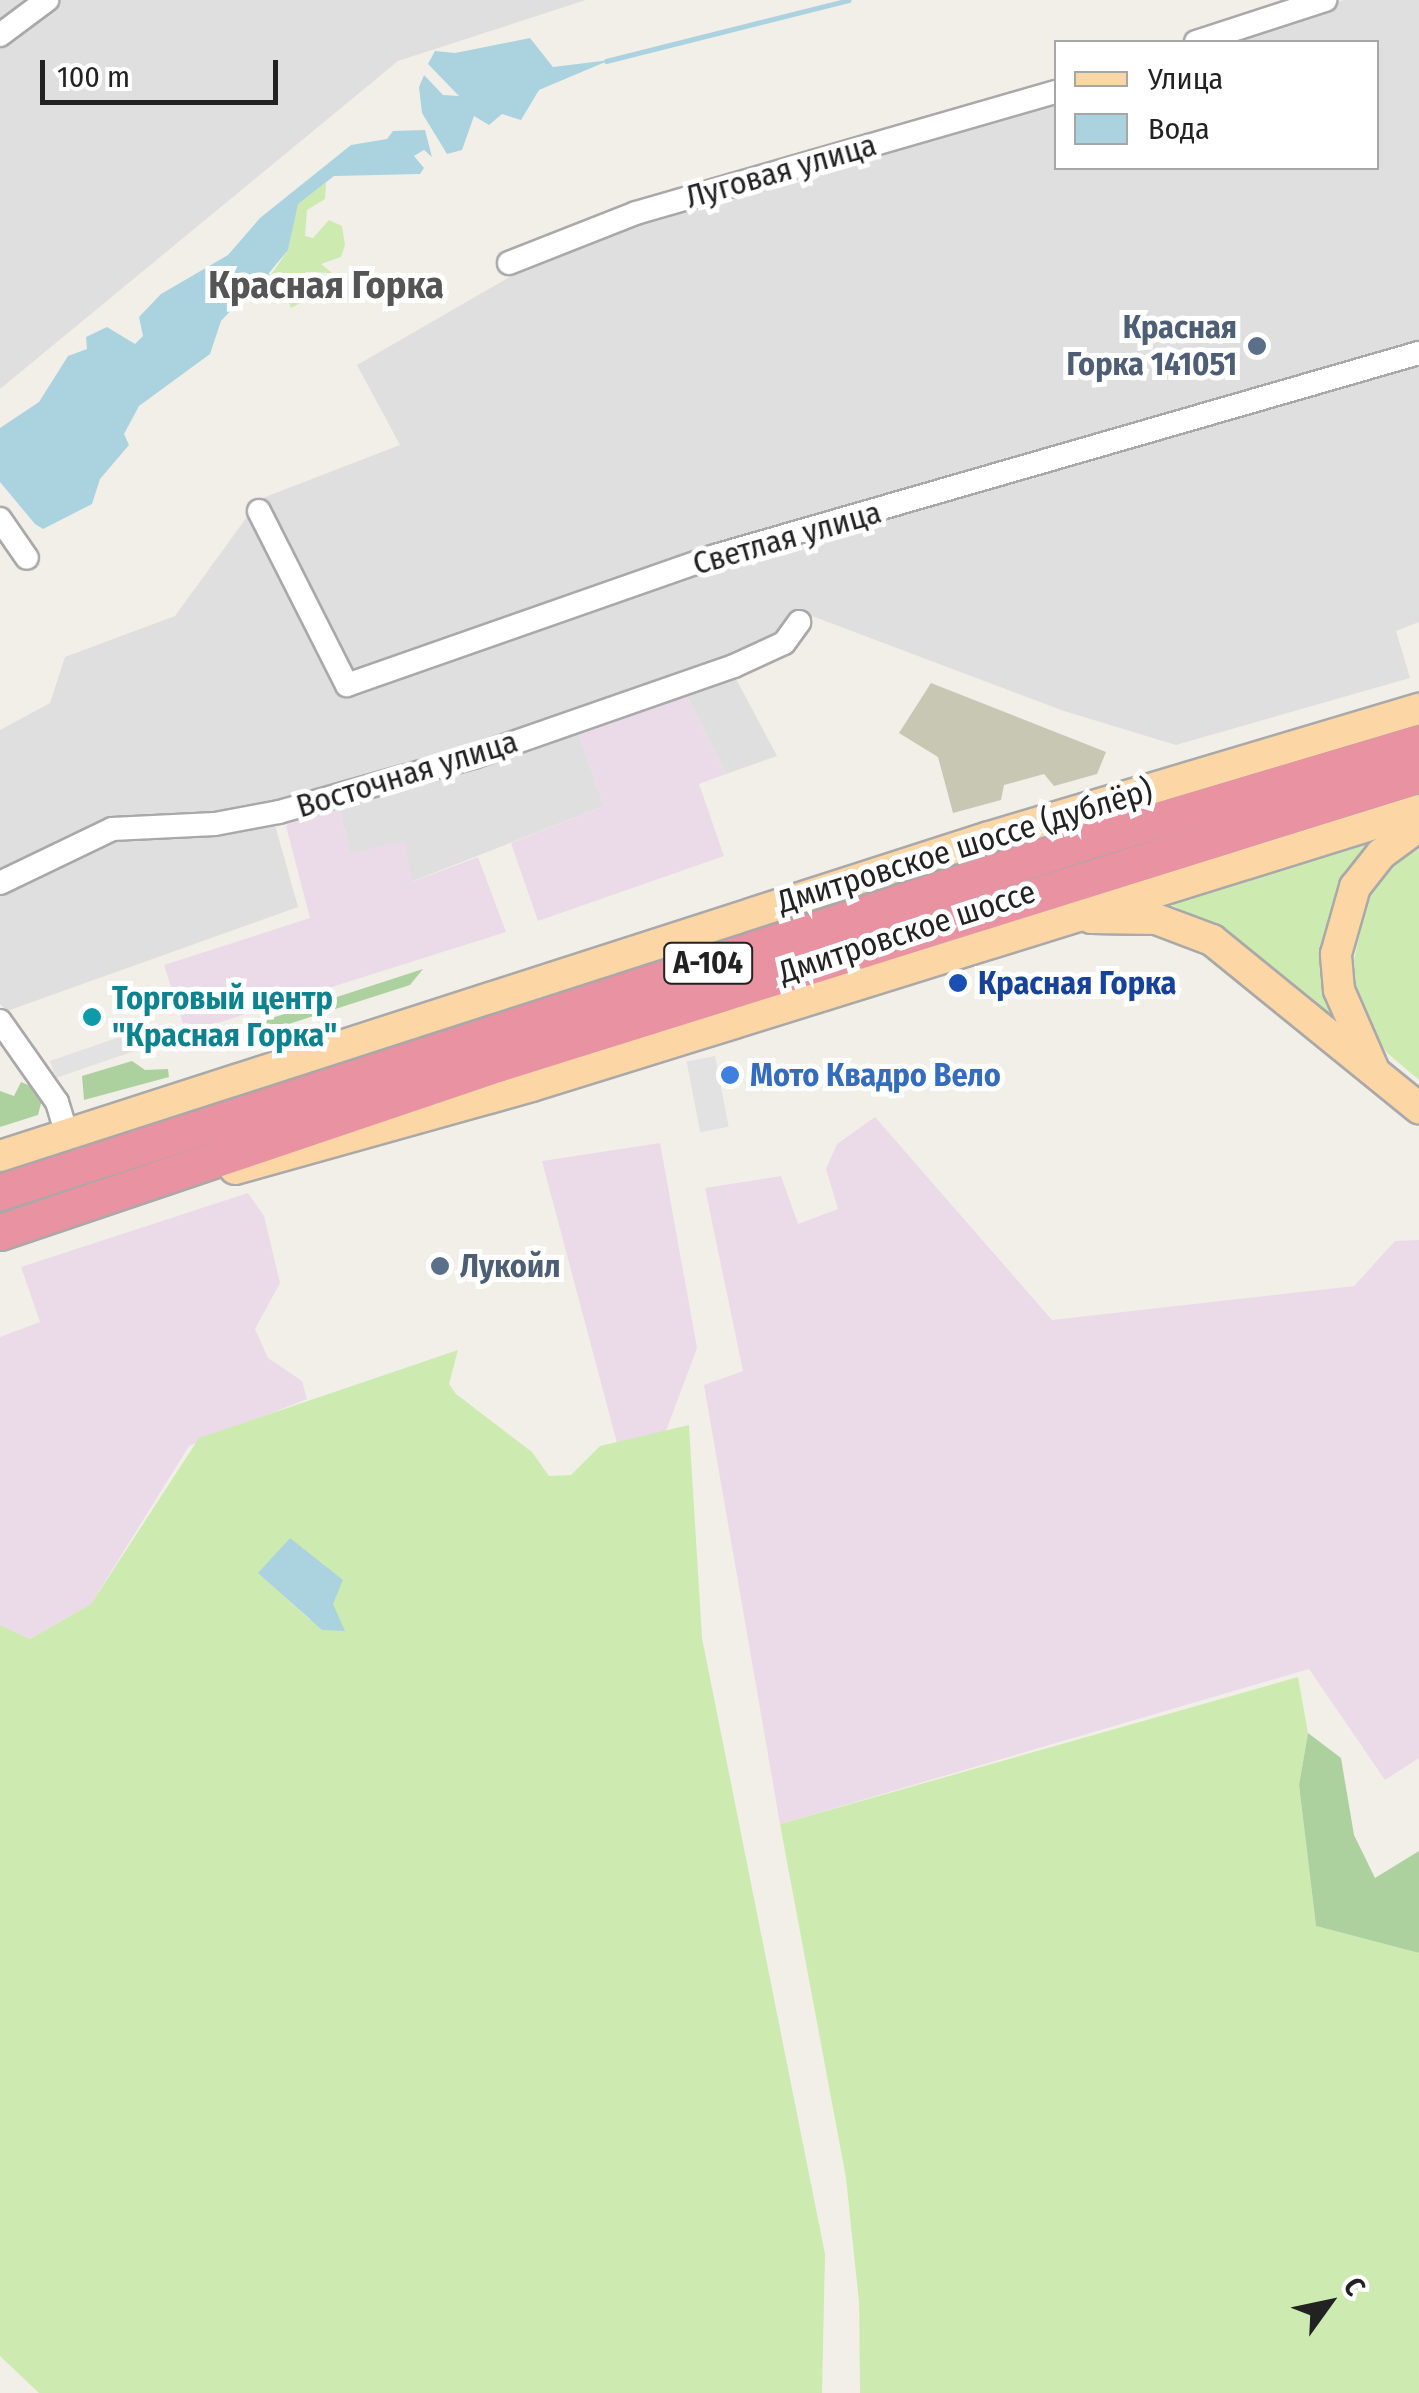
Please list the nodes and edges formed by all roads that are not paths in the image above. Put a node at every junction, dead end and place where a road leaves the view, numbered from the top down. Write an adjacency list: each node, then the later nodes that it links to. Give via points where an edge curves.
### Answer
1 (46, 0): 3 (street)
2 (1326, 0): 4 (street)
3 (0, 35)
4 (1202, 40)
5 (1054, 93): 6 (street, Луговая улица, via 636,213)
6 (509, 263)
7 (1419, 353): 8 (street, Светлая улица, via 714,556 347,684)
8 (258, 511)
9 (0, 519): 10 (street)
10 (27, 558)
11 (799, 622): 17 (street, Восточная улица, via 784,643 734,666 473,757 247,818 112,829)
12 (1419, 709): 23 (main road, Дмитровское шоссе (дублёр), via 989,837)
13 (1419, 742): 25 (highway, Дмитровское шоссе / А-104, via 1101,837)
14 (1419, 775): 26 (highway, Дмитровское шоссе / А-104, via 515,1058)
15 (1419, 810): 18 (main road)
16 (1419, 826): 21 (main road, via 1382,854 1355,887 1336,954 1354,1038)
17 (0, 883)
18 (1059, 918): 21 (main road, via 1156,919 1212,940); 26 (main road, via 532,1086)
19 (0, 1021): 20 (street)
20 (10, 1050): 23 (street, via 57,1102)
21 (1382, 1083): 22 (main road)
22 (1419, 1108)
23 (67, 1135): 24 (main road, Дмитровское шоссе (дублёр))
24 (0, 1156)
25 (0, 1192)
26 (83, 1204): 27 (highway, Дмитровское шоссе / А-104)
27 (0, 1232)

